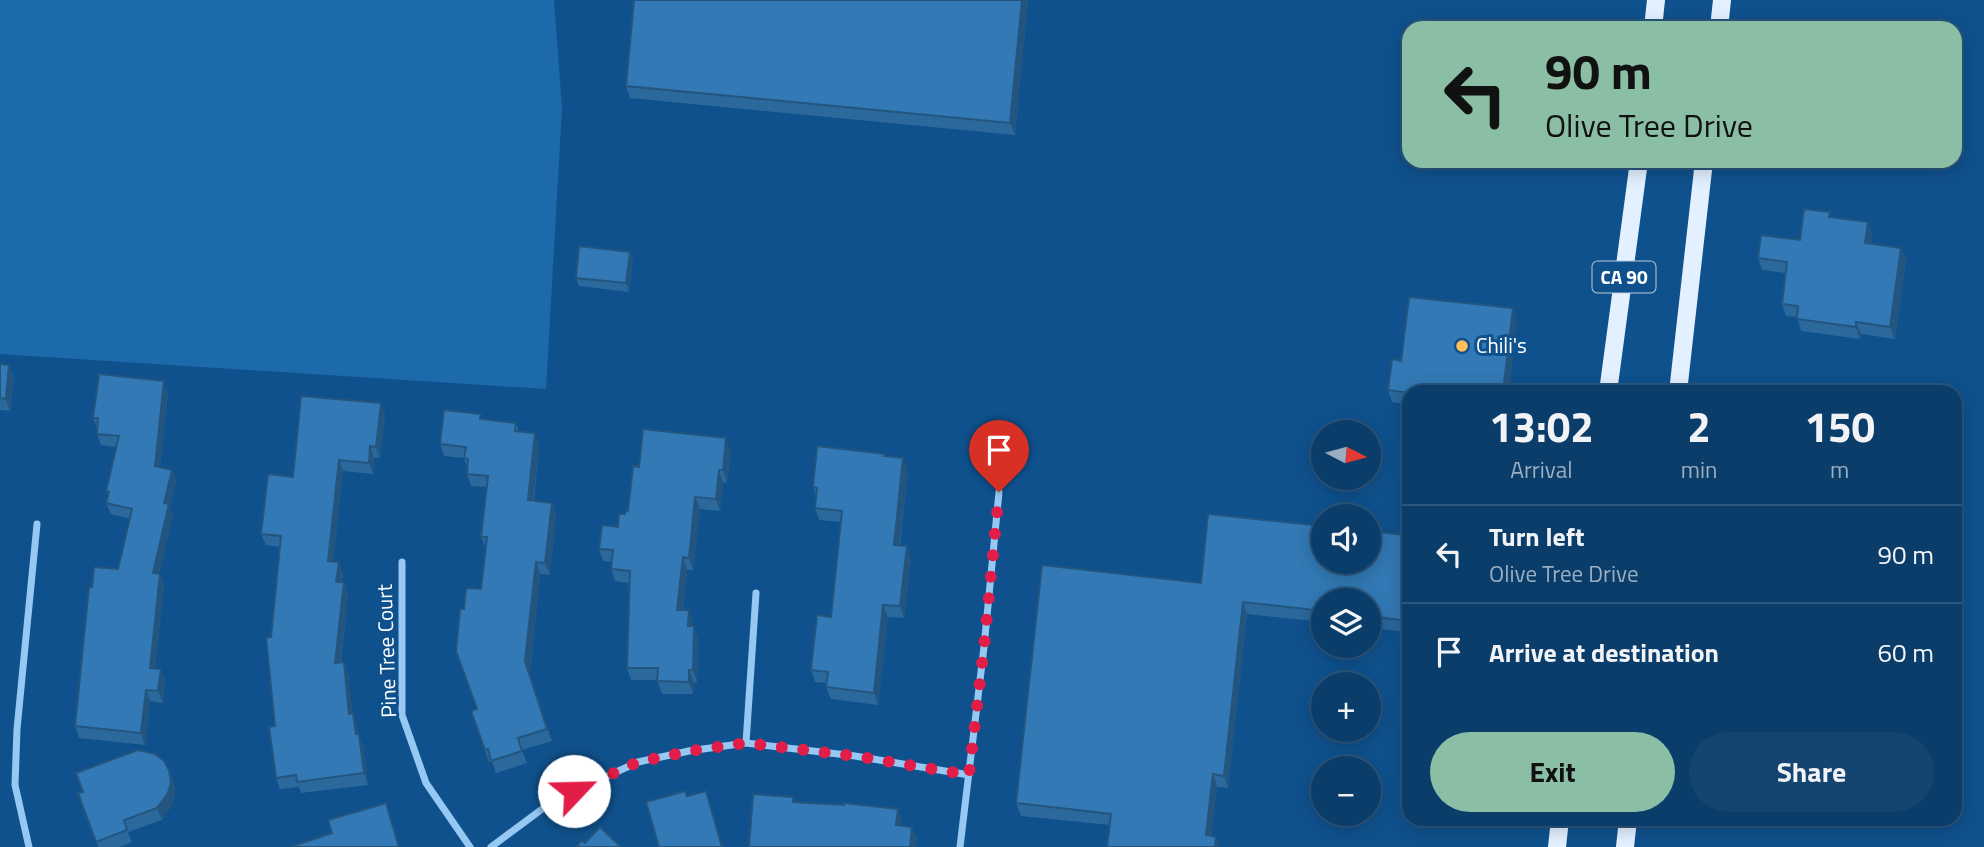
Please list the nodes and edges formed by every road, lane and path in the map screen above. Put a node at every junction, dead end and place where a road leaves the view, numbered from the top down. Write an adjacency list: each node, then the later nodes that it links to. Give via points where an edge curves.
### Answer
1 (1656, 0): 3 (main road)
2 (1722, 0): 4 (main road)
3 (1654, 21)
4 (1720, 21)
5 (1638, 168): 7 (main road, CA 90)
6 (1703, 168): 8 (main road)
7 (1609, 385)
8 (1679, 385)
9 (999, 492): 14 (street)
10 (37, 524): 17 (street, via 15,785)
11 (402, 562): 18 (street, Pine Tree Court, via 402,715 426,783)
12 (756, 593): 13 (street)
13 (746, 743): 14 (street); 19 (street, via 638,762 553,801)
14 (969, 775): 20 (street)
15 (1559, 826): 21 (main road)
16 (1627, 826): 22 (main road)
17 (29, 847)
18 (470, 847)
19 (491, 847)
20 (960, 847)
21 (1557, 847)
22 (1625, 847)

